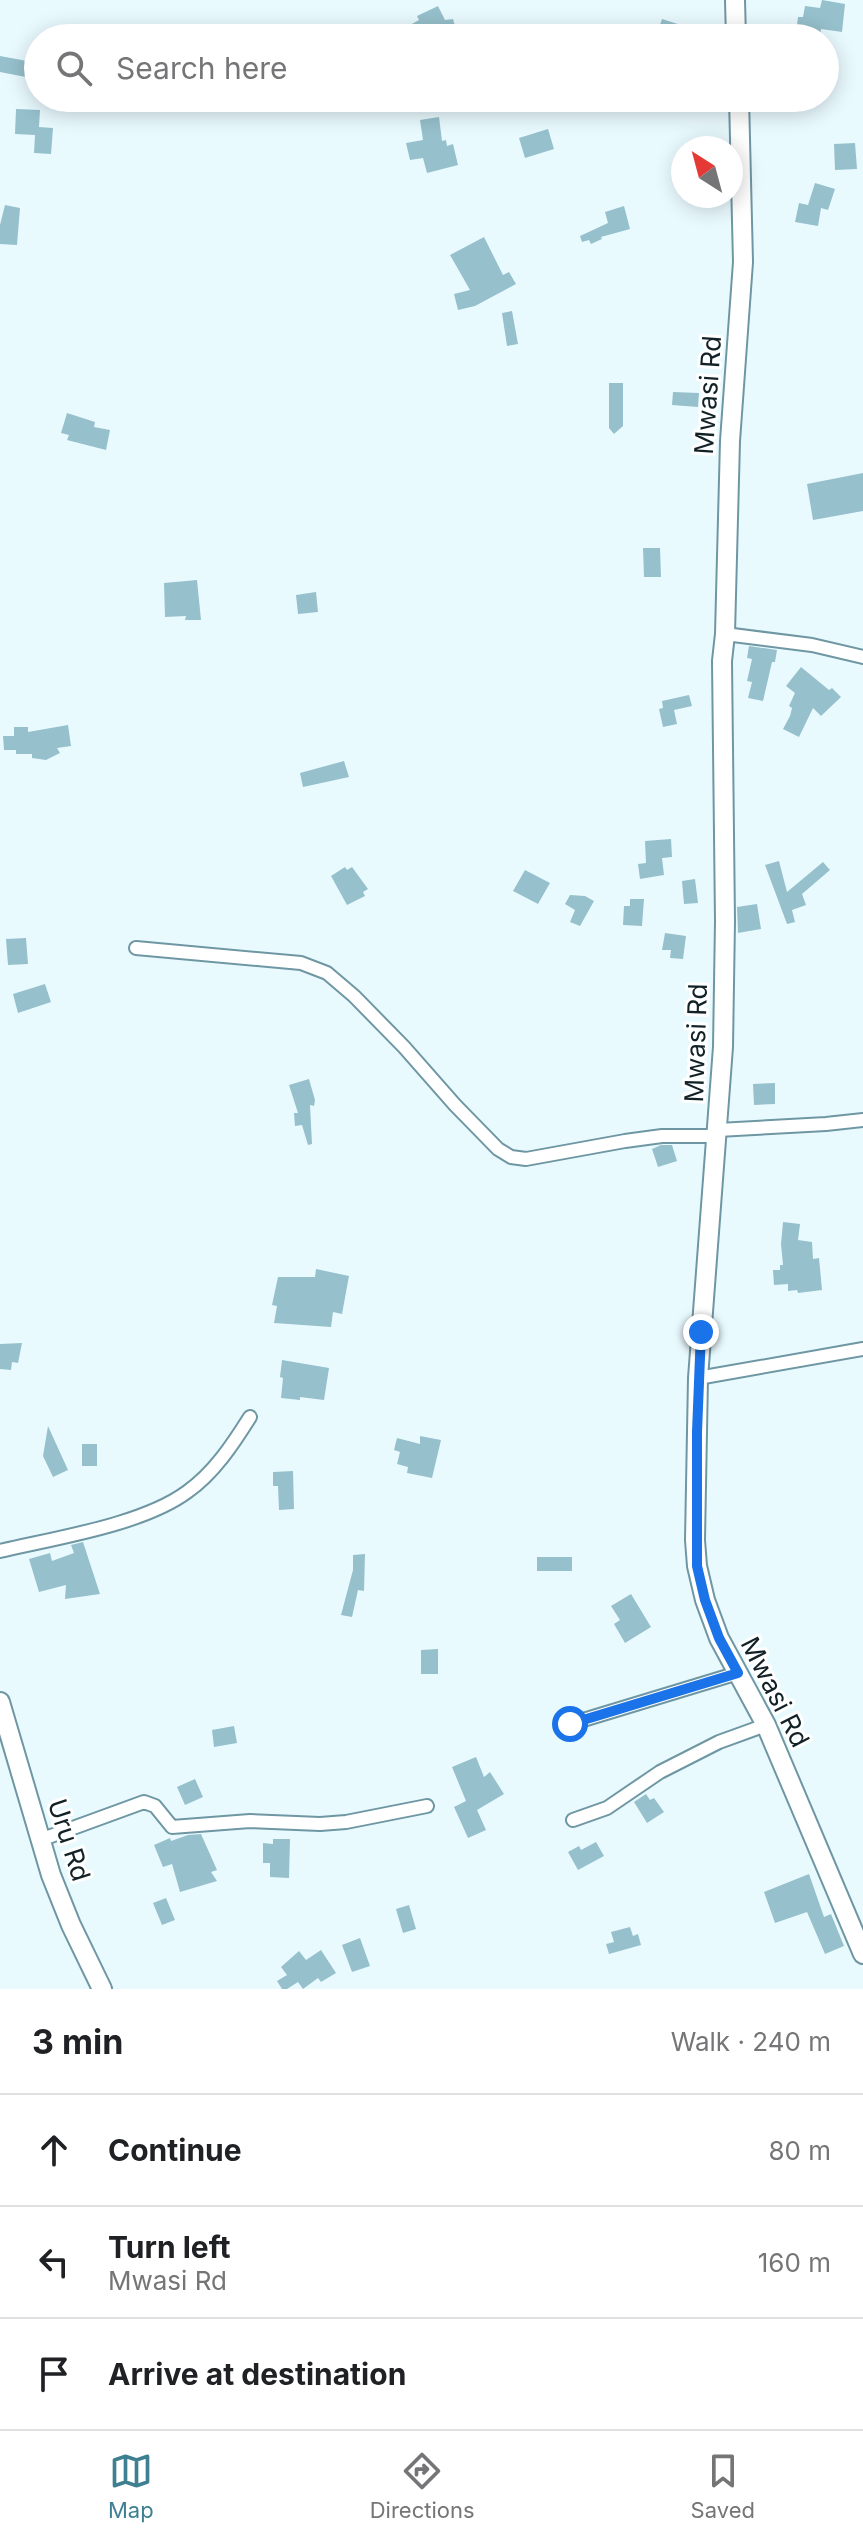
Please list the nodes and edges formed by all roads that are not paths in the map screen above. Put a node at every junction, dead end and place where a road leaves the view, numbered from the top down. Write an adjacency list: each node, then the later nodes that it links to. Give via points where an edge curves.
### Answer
1 (735, 0): 2 (street)
2 (736, 24)
3 (739, 112): 4 (street, Mwasi Rd, via 743,262 730,441)
4 (725, 634): 5 (street); 8 (street, Mwasi Rd, via 725,937)
5 (863, 657)
6 (136, 948): 8 (street, via 289,962 327,973 511,1157)
7 (863, 1120): 8 (street)
8 (718, 1133): 10 (street, Mwasi Rd)
9 (863, 1349): 10 (street)
10 (698, 1378): 13 (street, Mwasi Rd, via 697,1566 714,1626)
11 (250, 1417): 12 (street, via 204,1478 169,1504)
12 (0, 1551)
13 (738, 1673): 15 (street); 16 (street, Mwasi Rd)
14 (0, 1702): 19 (street, Uru Rd)
15 (570, 1724)
16 (766, 1725): 18 (street, via 719,1742 660,1772 607,1808); 20 (street, Mwasi Rd)
17 (427, 1806): 19 (street, via 346,1822 172,1827 155,1806 144,1802)
18 (573, 1820)
19 (40, 1840): 21 (street, Uru Rd, via 71,1925)
20 (863, 1954)
21 (102, 1989)

